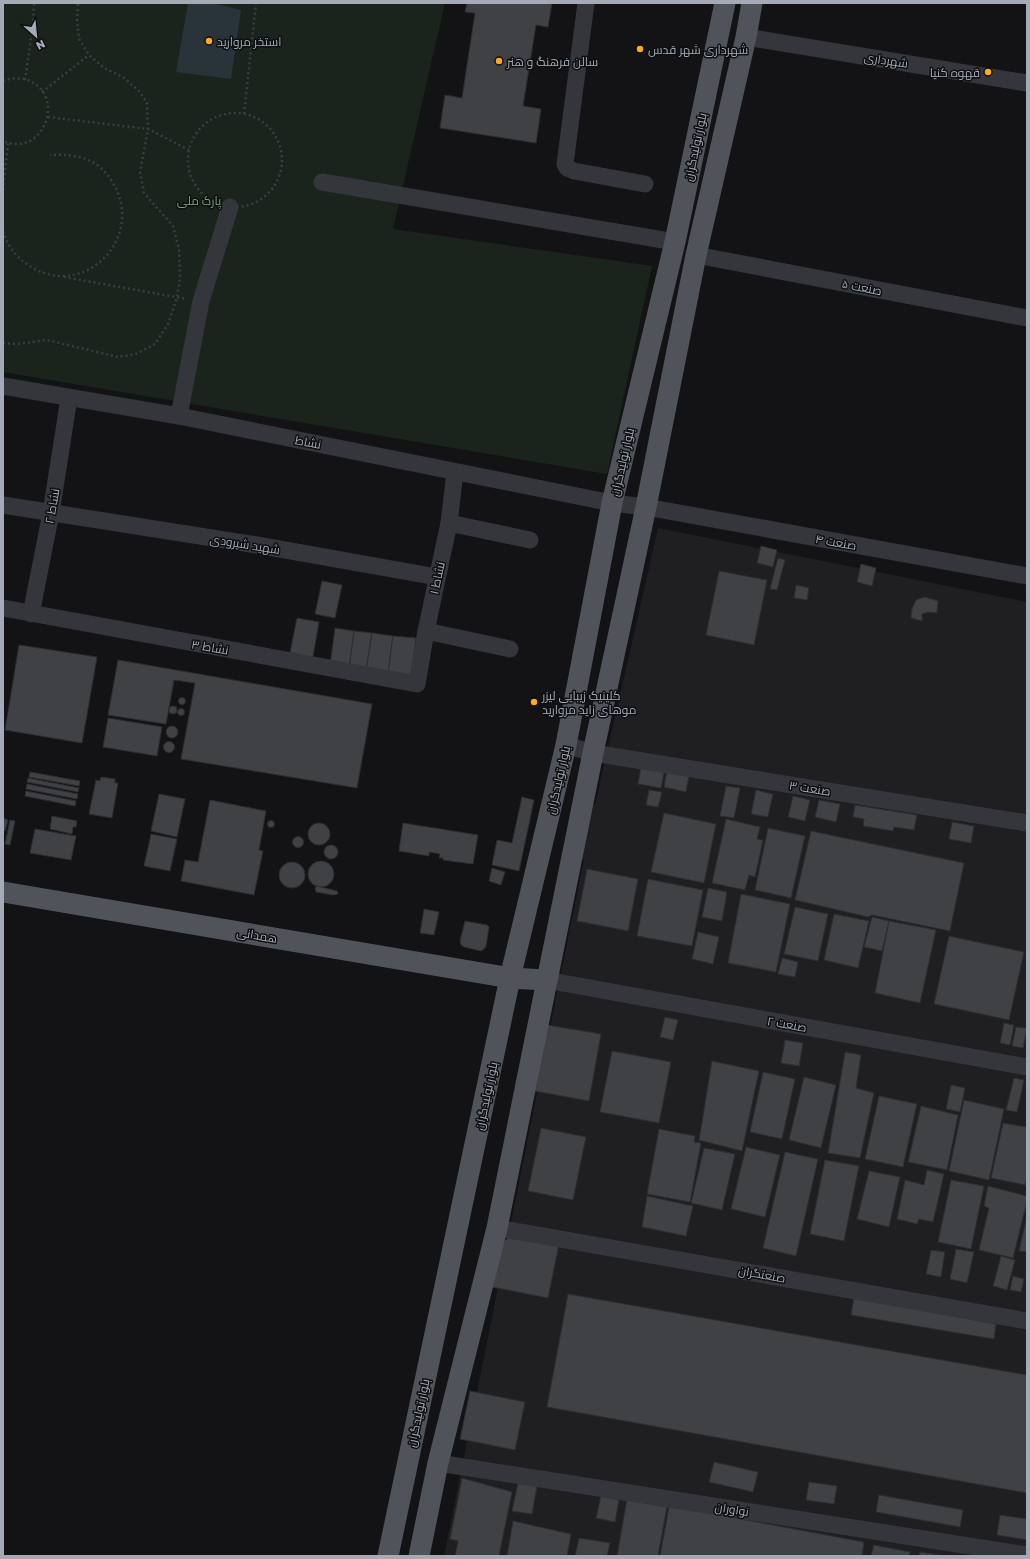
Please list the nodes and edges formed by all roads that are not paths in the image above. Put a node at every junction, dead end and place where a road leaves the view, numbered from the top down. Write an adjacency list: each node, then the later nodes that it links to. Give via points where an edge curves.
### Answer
1 (586, 3): 7 (street, via 565,164 574,171)
2 (725, 3): 9 (main road, بلوار تولیدگران)
3 (752, 3): 4 (main road, بلوار تولیدگران)
4 (746, 37): 5 (street, شهرداری); 10 (main road, بلوار تولیدگران)
5 (1027, 83)
6 (322, 182): 9 (street)
7 (645, 184)
8 (230, 207): 14 (street, via 200,301)
9 (675, 242): 16 (main road, بلوار تولیدگران)
10 (696, 255): 11 (street, صنعت ۵); 18 (main road, بلوار تولیدگران)
11 (1027, 318)
12 (3, 386): 13 (street, نشاط)
13 (69, 398): 14 (street, نشاط); 19 (street, نشاط ۲)
14 (179, 416): 15 (street, نشاط)
15 (455, 472): 16 (street, نشاط); 20 (street, نشاط ۱)
16 (612, 502): 18 (street, صنعت ۴); 29 (main road, بلوار تولیدگران)
17 (3, 505): 19 (street, شهید شیرودی)
18 (646, 507): 22 (street, صنعت ۴); 30 (main road, بلوار تولیدگران)
19 (51, 513): 23 (street, شهید شیرودی, via 257,545); 25 (street, نشاط ۲)
20 (449, 523): 21 (street); 23 (street, نشاط ۱)
21 (530, 540)
22 (1027, 576)
23 (437, 577): 26 (street, نشاط ۱)
24 (3, 608): 25 (street, نشاط ۳)
25 (31, 614): 28 (street, نشاط ۳)
26 (426, 631): 27 (street); 28 (street, نشاط ۱)
27 (510, 649)
28 (418, 684)
29 (566, 745): 30 (street, صنعت ۳); 33 (main road, بلوار تولیدگران)
30 (593, 753): 31 (street, صنعت ۳); 34 (main road, بلوار تولیدگران)
31 (1027, 823)
32 (3, 892): 33 (main road, همدانی)
33 (510, 978): 34 (main road, همدانی); 40 (main road, بلوار تولیدگران)
34 (546, 980): 35 (street, صنعت ۲); 36 (main road, بلوار تولیدگران)
35 (1027, 1067)
36 (497, 1228): 37 (street, صنعتگران); 38 (main road, بلوار تولیدگران)
37 (1027, 1321)
38 (438, 1463): 39 (street, نواوران); 41 (main road, بلوار تولیدگران)
39 (1027, 1555)
40 (388, 1556)
41 (419, 1556)

